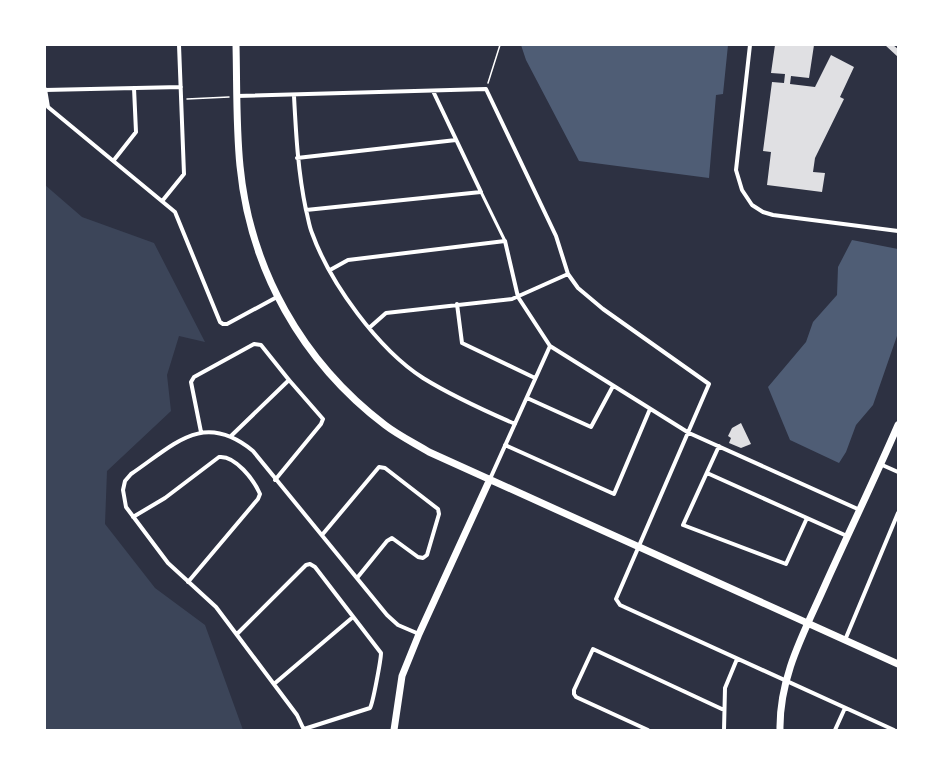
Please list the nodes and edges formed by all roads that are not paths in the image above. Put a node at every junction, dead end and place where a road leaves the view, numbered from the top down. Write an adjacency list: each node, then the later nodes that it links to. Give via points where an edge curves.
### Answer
1 (179, 45): 4 (street)
2 (236, 45): 8 (street)
3 (750, 45): 16 (street, via 736,170 742,190 752,205 773,215)
4 (181, 87): 5 (street); 14 (street, via 184,174)
5 (134, 88): 6 (street); 12 (street, via 136,132)
6 (45, 90): 12 (street, via 48,107)
7 (433, 91): 9 (street); 10 (street); 19 (street, via 486,89 556,236)
8 (237, 96): 9 (street); 20 (street, via 240,166 248,218 255,245)
9 (294, 96): 11 (street)
10 (456, 140): 11 (street); 13 (street)
11 (297, 158): 15 (street)
12 (114, 160): 14 (street)
13 (481, 192): 15 (street); 17 (lane)
14 (163, 200): 20 (street, via 175,212 220,322 227,324)
15 (306, 210): 18 (street, via 312,233)
16 (898, 231)
17 (505, 241): 18 (street, via 348,260); 21 (street)
18 (330, 270): 23 (street)
19 (568, 274): 21 (street); 33 (street, via 589,299 709,384)
20 (276, 297): 41 (street, via 312,352 338,383 385,425 429,452)
21 (518, 297): 22 (street); 24 (street)
22 (457, 304): 23 (street, via 386,313); 25 (street, via 462,343)
23 (369, 328): 30 (street, via 401,361 423,378 470,404)
24 (550, 346): 25 (street); 27 (street)
25 (536, 378): 28 (street)
26 (289, 380): 32 (street, via 258,343 194,377 191,382); 35 (street); 42 (street, via 323,419)
27 (613, 386): 28 (street, via 591,427); 29 (street)
28 (527, 398): 30 (street)
29 (650, 409): 33 (street); 36 (street, via 614,494)
30 (515, 424): 36 (street)
31 (898, 425): 34 (street)
32 (201, 432): 35 (street); 45 (street, via 185,437 131,474 125,481 123,497)
33 (689, 433): 37 (street); 49 (street)
34 (896, 433): 38 (street)
35 (231, 436): 42 (street, via 253,451)
36 (505, 445): 41 (street)
37 (719, 446): 40 (street); 43 (street)
38 (880, 464): 39 (street); 43 (street)
39 (898, 472)
40 (707, 473): 46 (street); 46 (street, via 683,525 786,564)
41 (490, 479): 49 (street); 55 (street)
42 (275, 480): 47 (street)
43 (860, 510): 48 (street)
44 (898, 514): 56 (street)
45 (133, 517): 51 (street, via 168,563); 51 (street, via 219,458 226,457 236,462 260,494 258,499)
46 (807, 518): 48 (street)
47 (322, 535): 50 (street); 50 (street, via 379,467 385,468 438,509 439,514 424,558 418,557 392,538)
48 (847, 536): 53 (street)
49 (638, 546): 53 (street); 57 (street, via 616,600 620,605)
50 (357, 578): 55 (street, via 387,615 398,624)
51 (188, 582): 54 (street, via 216,607)
52 (353, 617): 54 (street, via 310,564 306,565); 60 (street); 64 (street, via 380,653 381,660 370,708)
53 (808, 623): 56 (street); 59 (street)
54 (237, 634): 60 (street)
55 (419, 634): 65 (street, via 402,676)
56 (845, 640): 58 (street)
57 (737, 659): 59 (street); 62 (street, via 725,688)
58 (898, 664)
59 (785, 680): 61 (street); 68 (street, via 780,709)
60 (274, 684): 64 (street)
61 (845, 708): 69 (street); 70 (street)
62 (724, 710): 63 (street, via 593,649 574,694); 67 (street)
63 (638, 728): 66 (street)
64 (304, 729)
65 (394, 730)
66 (648, 730)
67 (724, 730)
68 (780, 730)
69 (835, 730)
70 (894, 730)

